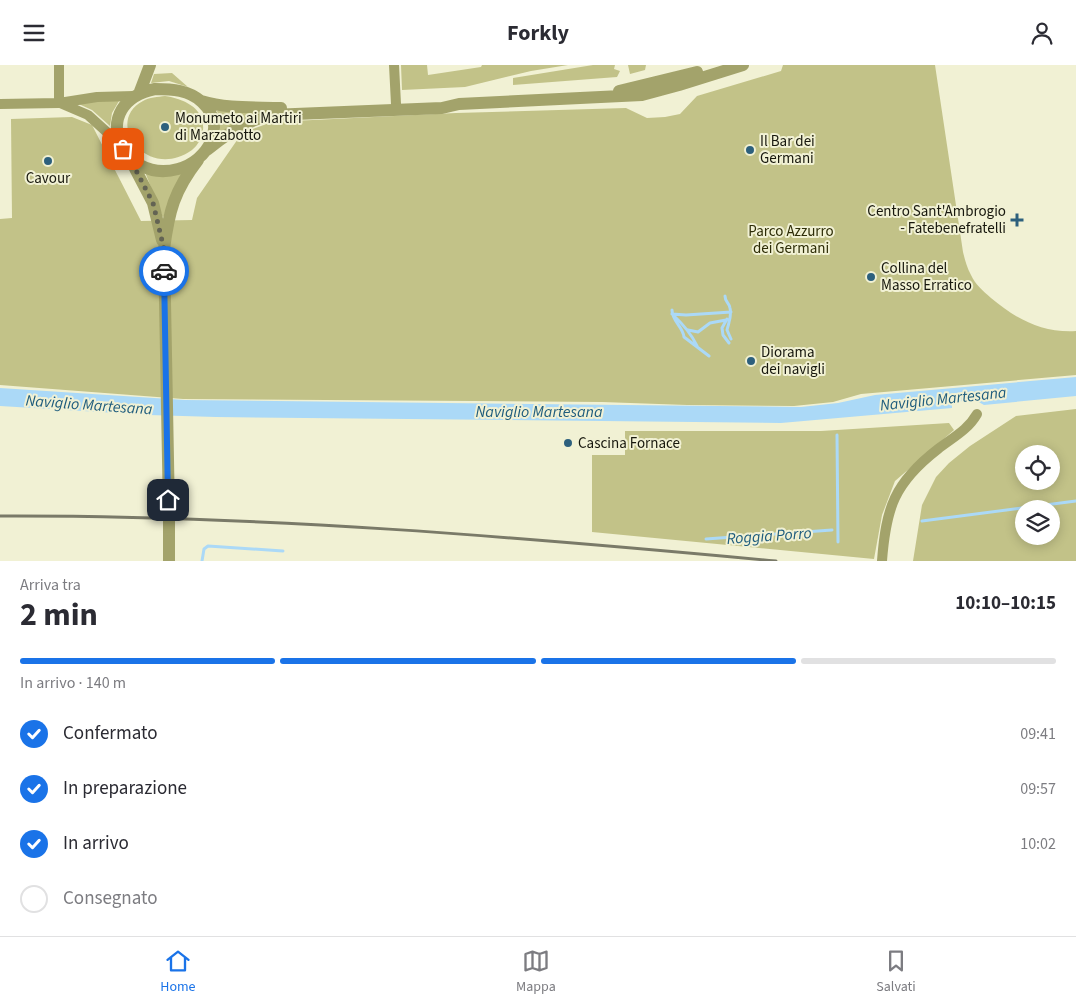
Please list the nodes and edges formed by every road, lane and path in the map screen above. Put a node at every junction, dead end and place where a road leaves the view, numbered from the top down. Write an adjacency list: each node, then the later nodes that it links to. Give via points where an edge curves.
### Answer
1 (59, 65): 7 (street)
2 (150, 65): 5 (street)
3 (394, 65): 9 (street)
4 (743, 65): 10 (street, via 642,95)
5 (136, 95): 6 (street, via 168,89 182,91); 7 (street); 11 (street, via 120,111)
6 (201, 101): 9 (street, via 227,107 288,108); 12 (street, via 213,124 212,141)
7 (60, 103): 8 (street); 11 (street, via 88,115)
8 (0, 104)
9 (396, 104): 10 (street)
10 (458, 104): 12 (street, via 272,115 238,128)
11 (120, 144): 13 (street)
12 (207, 150): 14 (street)
13 (129, 157): 14 (street, via 142,166 159,170 178,169); 15 (street, via 153,203)
14 (198, 160): 15 (street, via 174,199)
15 (164, 249): 18 (street, bridge)
16 (977, 414): 17 (street, via 971,425 905,480 889,512)
17 (882, 557)
18 (169, 561)

